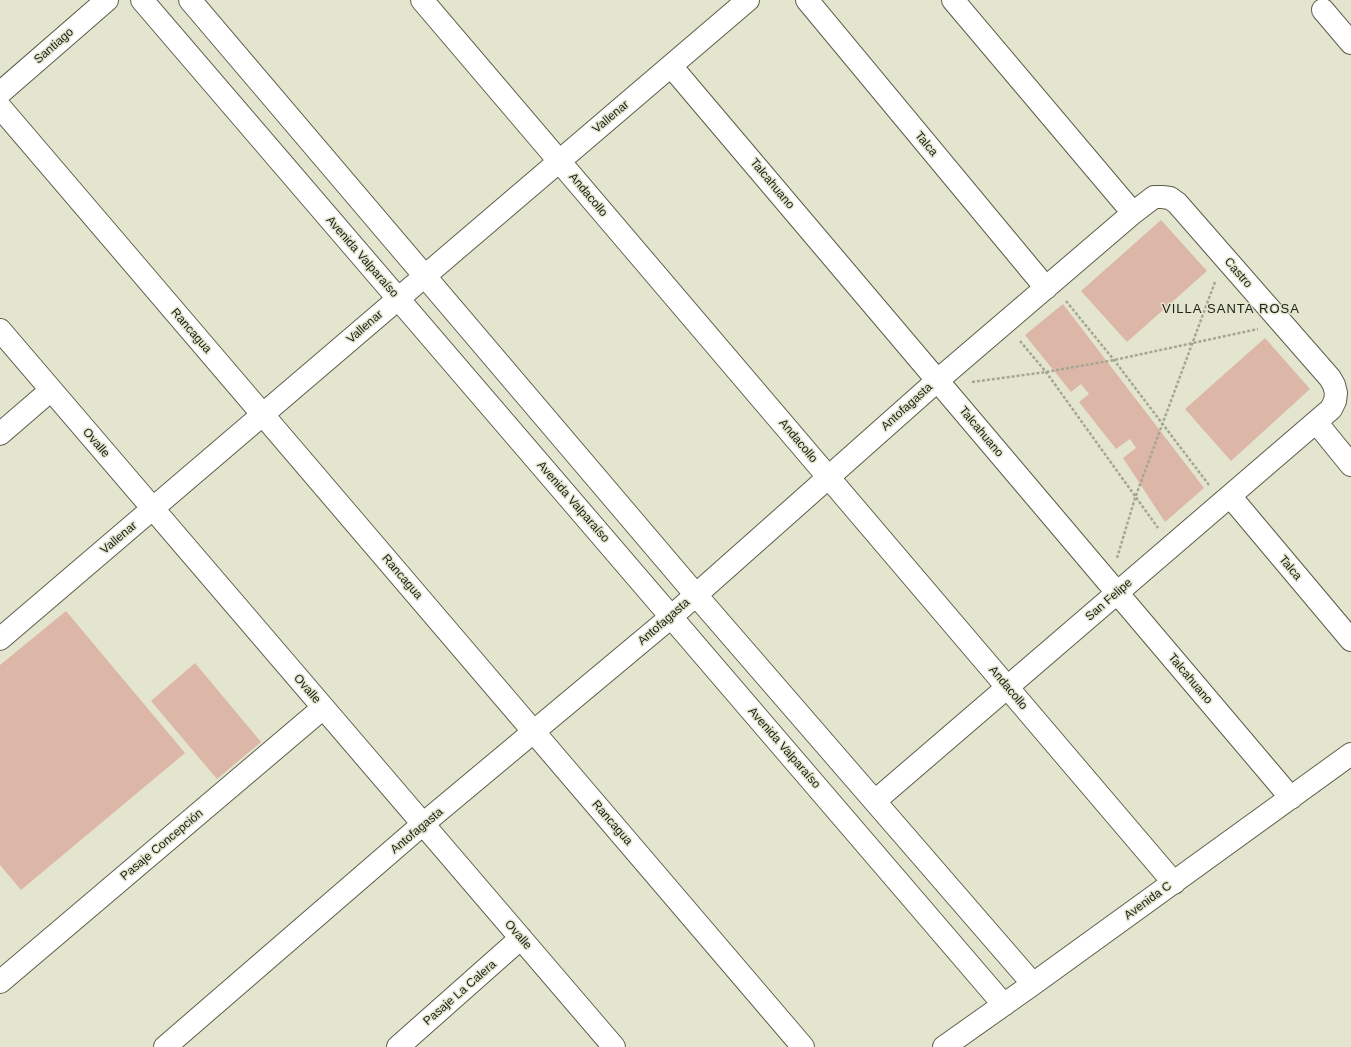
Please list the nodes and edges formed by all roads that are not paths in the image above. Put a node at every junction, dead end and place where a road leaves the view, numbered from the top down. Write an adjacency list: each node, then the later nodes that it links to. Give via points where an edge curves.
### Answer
1 (107, 0): 11 (street, Santiago)
2 (142, 0): 18 (street, Avenida Valparaíso)
3 (190, 0): 16 (street)
4 (422, 0): 13 (street, Andacollo)
5 (748, 0): 10 (street, Vallenar)
6 (807, 0): 17 (street, Talca)
7 (953, 0): 15 (street)
8 (1323, 10): 9 (street)
9 (1351, 43)
10 (672, 66): 13 (street, Vallenar); 20 (street, Talcahuano)
11 (0, 93)
12 (0, 107): 23 (street, Rancagua)
13 (559, 161): 16 (street, Vallenar); 27 (street, Andacollo)
14 (1162, 197): 15 (street, Antofagasta, via 1154,197); 22 (street, Castro, via 1170,198 1177,203 1330,378)
15 (1133, 213): 17 (street, Antofagasta)
16 (425, 276): 18 (street, Vallenar); 31 (street)
17 (1054, 292): 20 (street, Antofagasta)
18 (398, 299): 23 (street, Vallenar); 32 (street, Avenida Valparaíso)
19 (0, 330): 21 (street, Ovalle)
20 (938, 380): 27 (street, Antofagasta); 30 (street, Talcahuano)
21 (51, 390): 25 (street); 29 (street, Ovalle)
22 (1336, 393): 24 (street, San Felipe, via 1331,409)
23 (263, 415): 29 (street, Vallenar); 37 (street, Rancagua)
24 (1316, 422): 26 (street); 28 (street, San Felipe)
25 (0, 434)
26 (1351, 465)
27 (828, 477): 31 (street, Antofagasta); 35 (street, Andacollo)
28 (1221, 492): 30 (street, San Felipe); 34 (street, Talca)
29 (153, 509): 33 (street, Vallenar); 36 (street, Ovalle)
30 (1117, 592): 35 (street, San Felipe); 39 (street, Talcahuano)
31 (696, 595): 32 (street, Antofagasta); 40 (street)
32 (671, 617): 37 (street, Antofagasta); 46 (street, Avenida Valparaíso)
33 (0, 639)
34 (1351, 640)
35 (1007, 687): 40 (street, San Felipe); 42 (street, Andacollo)
36 (323, 708): 41 (street, Ovalle); 44 (street, Pasaje Concepción)
37 (534, 732): 41 (street, Antofagasta); 50 (street, Rancagua)
38 (1351, 754): 39 (street, Avenida C)
39 (1291, 798): 42 (street, Avenida C)
40 (875, 801): 45 (street)
41 (423, 824): 43 (street, Ovalle); 47 (street, Antofagasta)
42 (1174, 882): 45 (street, Avenida C)
43 (521, 938): 48 (street, Pasaje La Calera); 49 (street, Ovalle)
44 (0, 982)
45 (1033, 984): 46 (street, Avenida C)
46 (1004, 1005): 51 (street, Avenida C)
47 (165, 1047)
48 (398, 1047)
49 (614, 1047)
50 (803, 1047)
51 (944, 1047)

